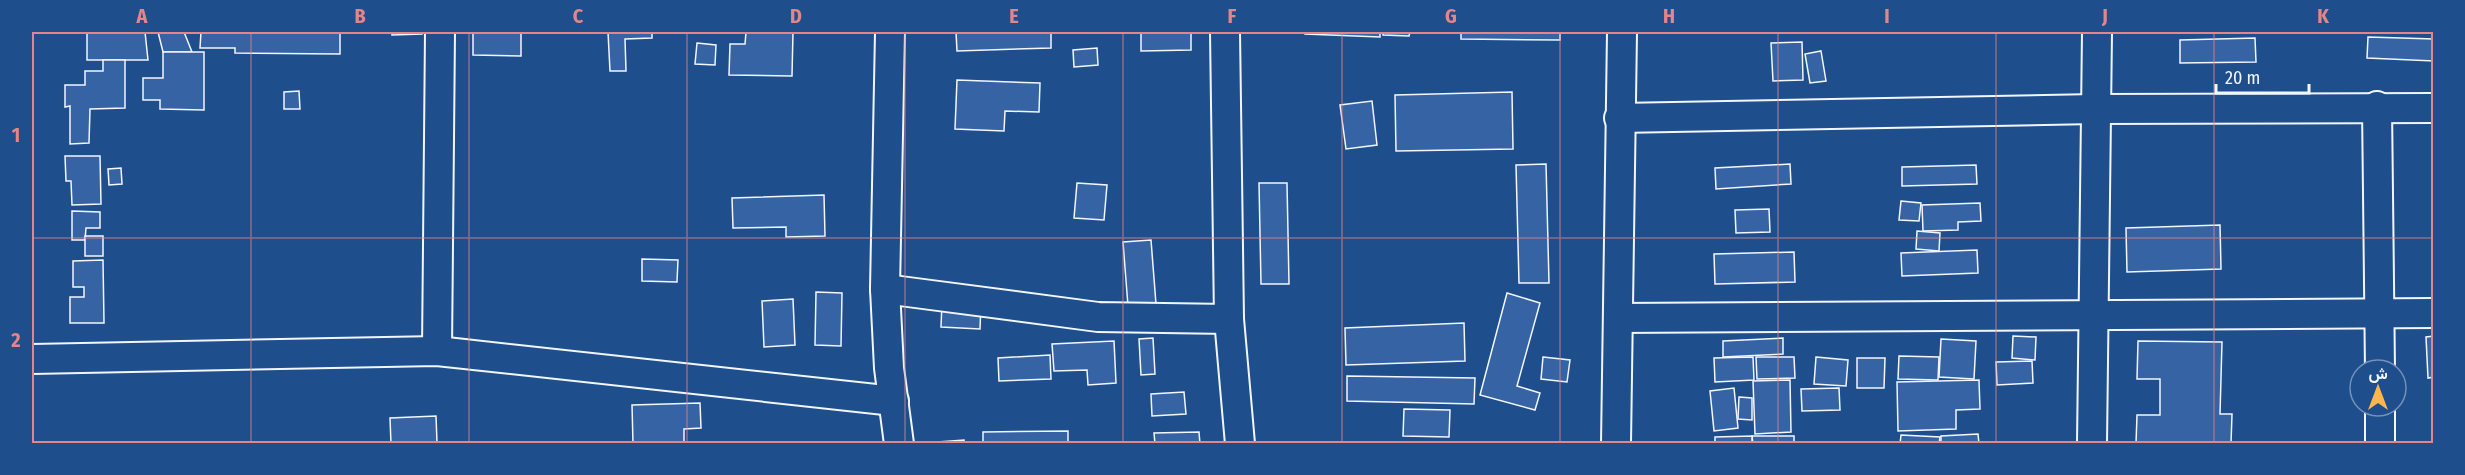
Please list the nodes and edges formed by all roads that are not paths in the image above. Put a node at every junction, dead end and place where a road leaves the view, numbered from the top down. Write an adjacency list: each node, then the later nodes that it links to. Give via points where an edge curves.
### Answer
1 (440, 32): 16 (street)
2 (890, 32): 10 (street)
3 (1224, 32): 15 (street)
4 (1622, 32): 9 (street)
5 (2097, 32): 8 (street)
6 (2377, 106): 7 (street); 8 (street); 13 (street)
7 (2433, 108)
8 (2095, 109): 9 (street); 12 (street)
9 (1619, 118): 14 (street)
10 (885, 289): 15 (street, via 1098,317); 19 (street)
11 (2433, 313): 13 (street)
12 (2094, 314): 13 (street); 14 (street); 24 (street)
13 (2380, 314): 18 (street)
14 (1618, 318): 23 (street)
15 (1229, 319): 22 (street)
16 (436, 351): 17 (street); 19 (street)
17 (32, 358)
18 (2380, 358)
19 (894, 401): 21 (street)
20 (2380, 418): 25 (street)
21 (899, 444)
22 (1240, 444)
23 (1616, 444)
24 (2092, 444)
25 (2380, 444)

